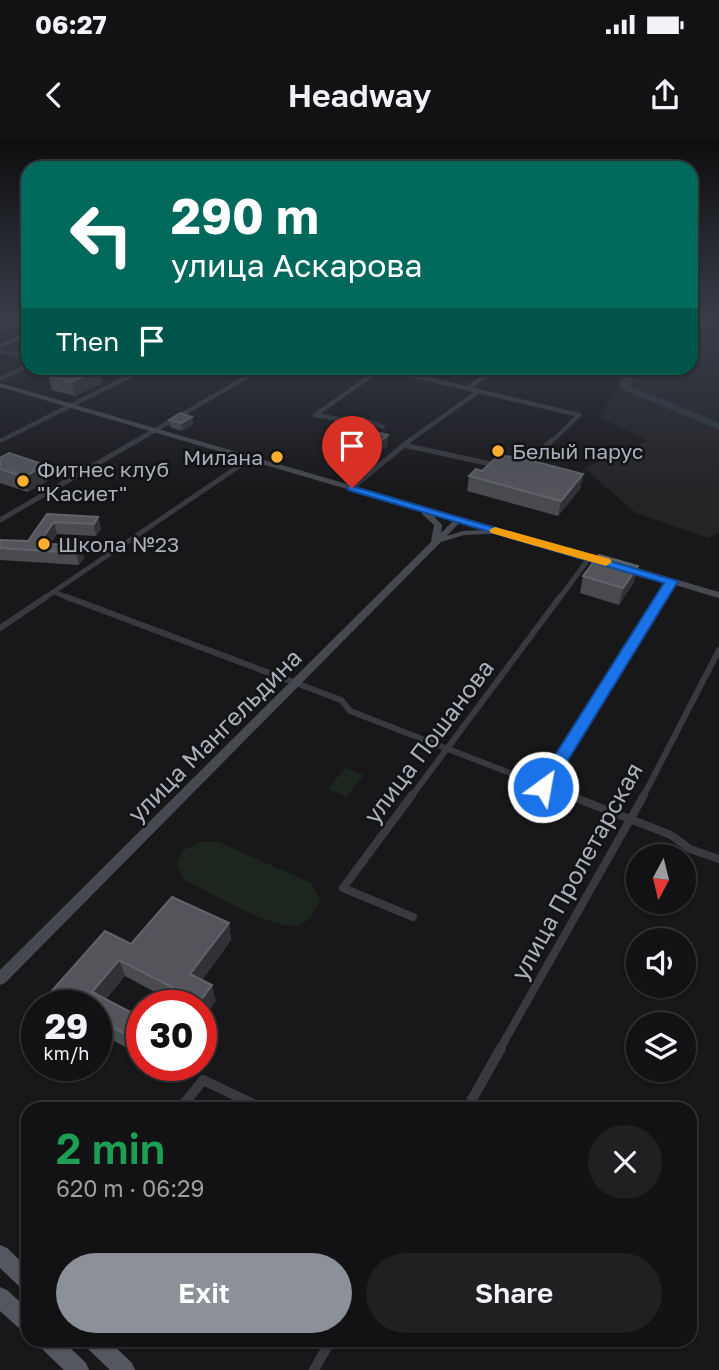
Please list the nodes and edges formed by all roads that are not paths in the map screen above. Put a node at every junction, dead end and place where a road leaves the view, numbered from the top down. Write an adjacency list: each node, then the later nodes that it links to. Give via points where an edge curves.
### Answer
1 (127, 377): 9 (street)
2 (246, 377): 11 (street)
3 (369, 377): 10 (street, via 315,415 355,422 363,419)
4 (422, 377): 7 (street)
5 (482, 377): 7 (street)
6 (1, 385): 9 (main road)
7 (468, 388): 8 (street)
8 (479, 391): 13 (street); 16 (street, via 579,415)
9 (70, 406): 11 (main road); 12 (street)
10 (383, 426)
11 (154, 430): 14 (main road); 19 (street)
12 (0, 441)
13 (403, 446): 15 (street); 17 (street)
14 (251, 458): 17 (main road); 25 (street)
15 (509, 468)
16 (520, 470)
17 (352, 488): 18 (main road)
18 (416, 507): 20 (main road); 22 (main road, via 438,524)
19 (0, 520)
20 (458, 520): 21 (main road); 22 (main road, улица Мангельдина)
21 (505, 533): 22 (main road, via 463,533); 23 (main road)
22 (435, 543): 29 (main road, улица Мангельдина)
23 (590, 557): 24 (main road); 30 (street, улица Пошанова)
24 (672, 581): 26 (main road); 31 (street)
25 (54, 592): 27 (street); 29 (street)
26 (719, 595)
27 (0, 628)
28 (719, 650): 32 (street, улица Пролетарская)
29 (296, 683): 30 (street, via 341,700 350,711); 35 (main road, улица Мангельдина)
30 (447, 746): 31 (street); 34 (street, улица Пошанова, via 343,888)
31 (543, 787): 32 (street)
32 (631, 820): 33 (street); 38 (street, улица Пролетарская)
33 (719, 859)
34 (413, 917)
35 (0, 979)
36 (185, 1102): 37 (street, via 203,1080)
37 (249, 1102)
38 (471, 1102)
39 (0, 1255): 40 (main road)
40 (21, 1274)
41 (0, 1297): 42 (main road)
42 (21, 1316)
43 (54, 1347): 46 (main road)
44 (100, 1347): 47 (main road)
45 (327, 1347): 48 (street)
46 (79, 1370)
47 (125, 1370)
48 (314, 1370)

